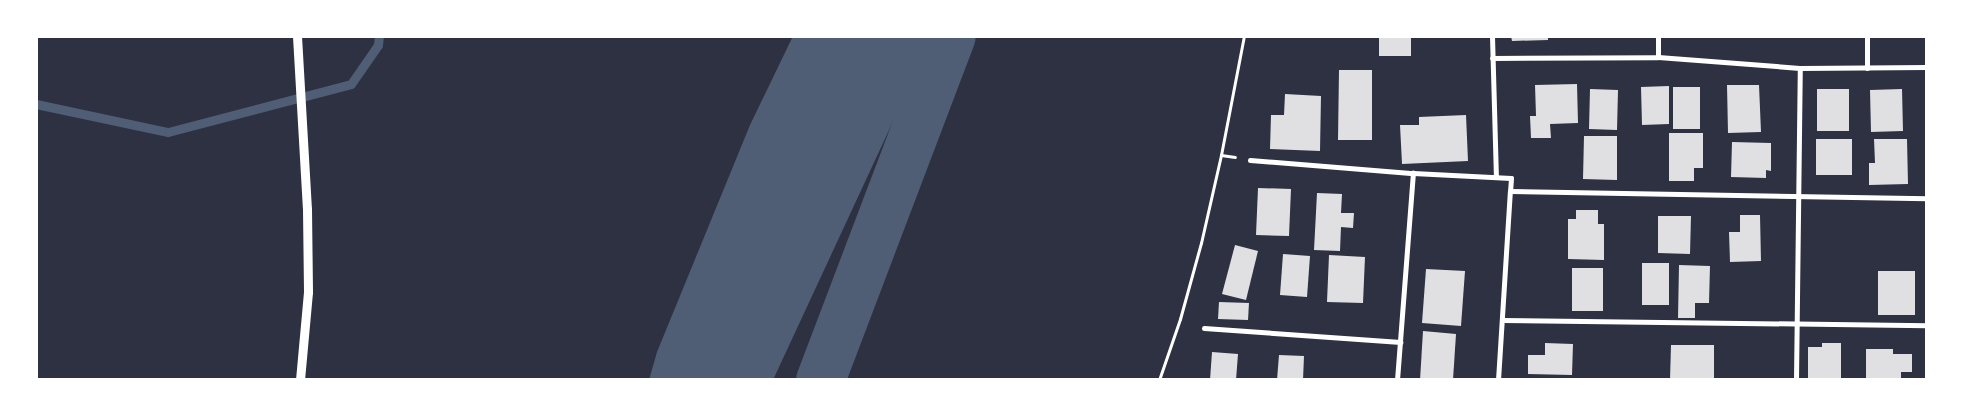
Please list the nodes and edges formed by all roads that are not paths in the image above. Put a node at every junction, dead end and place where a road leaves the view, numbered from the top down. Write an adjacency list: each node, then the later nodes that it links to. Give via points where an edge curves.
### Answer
1 (297, 36): 21 (street, via 307,209 308,292)
2 (1492, 36): 5 (street)
3 (1658, 36): 6 (street)
4 (1867, 36): 9 (street)
5 (1492, 58): 6 (street); 12 (street)
6 (1658, 58): 8 (street)
7 (1927, 67): 9 (street)
8 (1800, 68): 9 (street); 14 (street)
9 (1867, 68)
10 (1250, 160): 11 (street)
11 (1413, 173): 12 (street); 20 (street)
12 (1496, 177): 13 (street, via 1511,178)
13 (1510, 191): 14 (street); 16 (street)
14 (1798, 196): 15 (street); 17 (street)
15 (1927, 198)
16 (1502, 320): 17 (street); 23 (street)
17 (1797, 323): 18 (street); 24 (street)
18 (1927, 325)
19 (1204, 328): 20 (street)
20 (1401, 342): 22 (street)
21 (300, 380)
22 (1398, 380)
23 (1498, 380)
24 (1796, 380)

